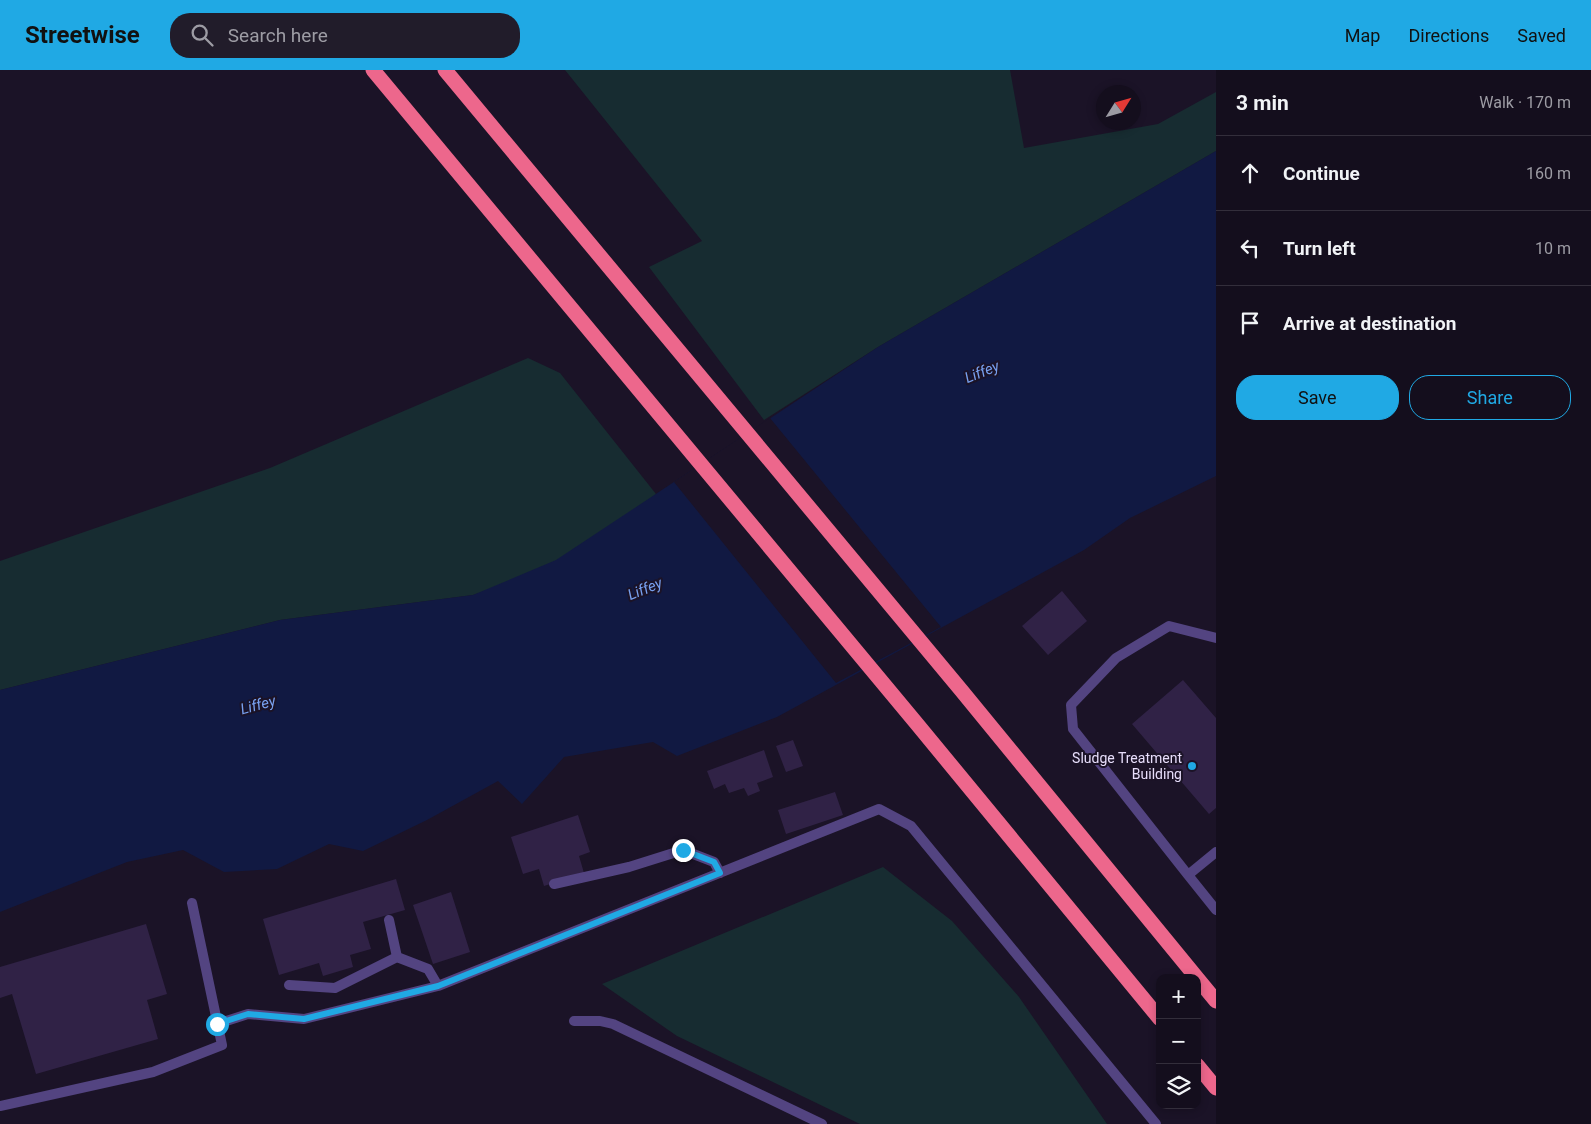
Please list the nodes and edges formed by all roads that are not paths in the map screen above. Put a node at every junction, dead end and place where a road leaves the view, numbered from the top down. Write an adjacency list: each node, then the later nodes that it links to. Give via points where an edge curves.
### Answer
1 (373, 70): 17 (highway)
2 (445, 70): 12 (highway)
3 (1216, 638): 6 (lane, via 1169,626 1116,658 1071,705 1073,729)
4 (1216, 852): 6 (lane)
5 (720, 873): 7 (lane, via 714,862 683,850 629,867); 15 (lane); 24 (lane, via 879,809 912,826)
6 (1188, 875): 9 (lane)
7 (554, 884)
8 (192, 903): 19 (lane)
9 (1216, 910)
10 (389, 920): 11 (lane)
11 (397, 957): 14 (lane, via 336,988); 15 (lane, via 428,969)
12 (1194, 974)
13 (1201, 983): 16 (highway)
14 (289, 985)
15 (438, 986): 19 (lane, via 304,1019 248,1014)
16 (1216, 1001)
17 (1156, 1014)
18 (574, 1021): 23 (lane, via 600,1020 613,1024)
19 (217, 1024): 22 (lane, via 222,1045 153,1072)
20 (1201, 1070): 21 (highway)
21 (1216, 1088)
22 (0, 1106)
23 (822, 1124)
24 (1156, 1124)

